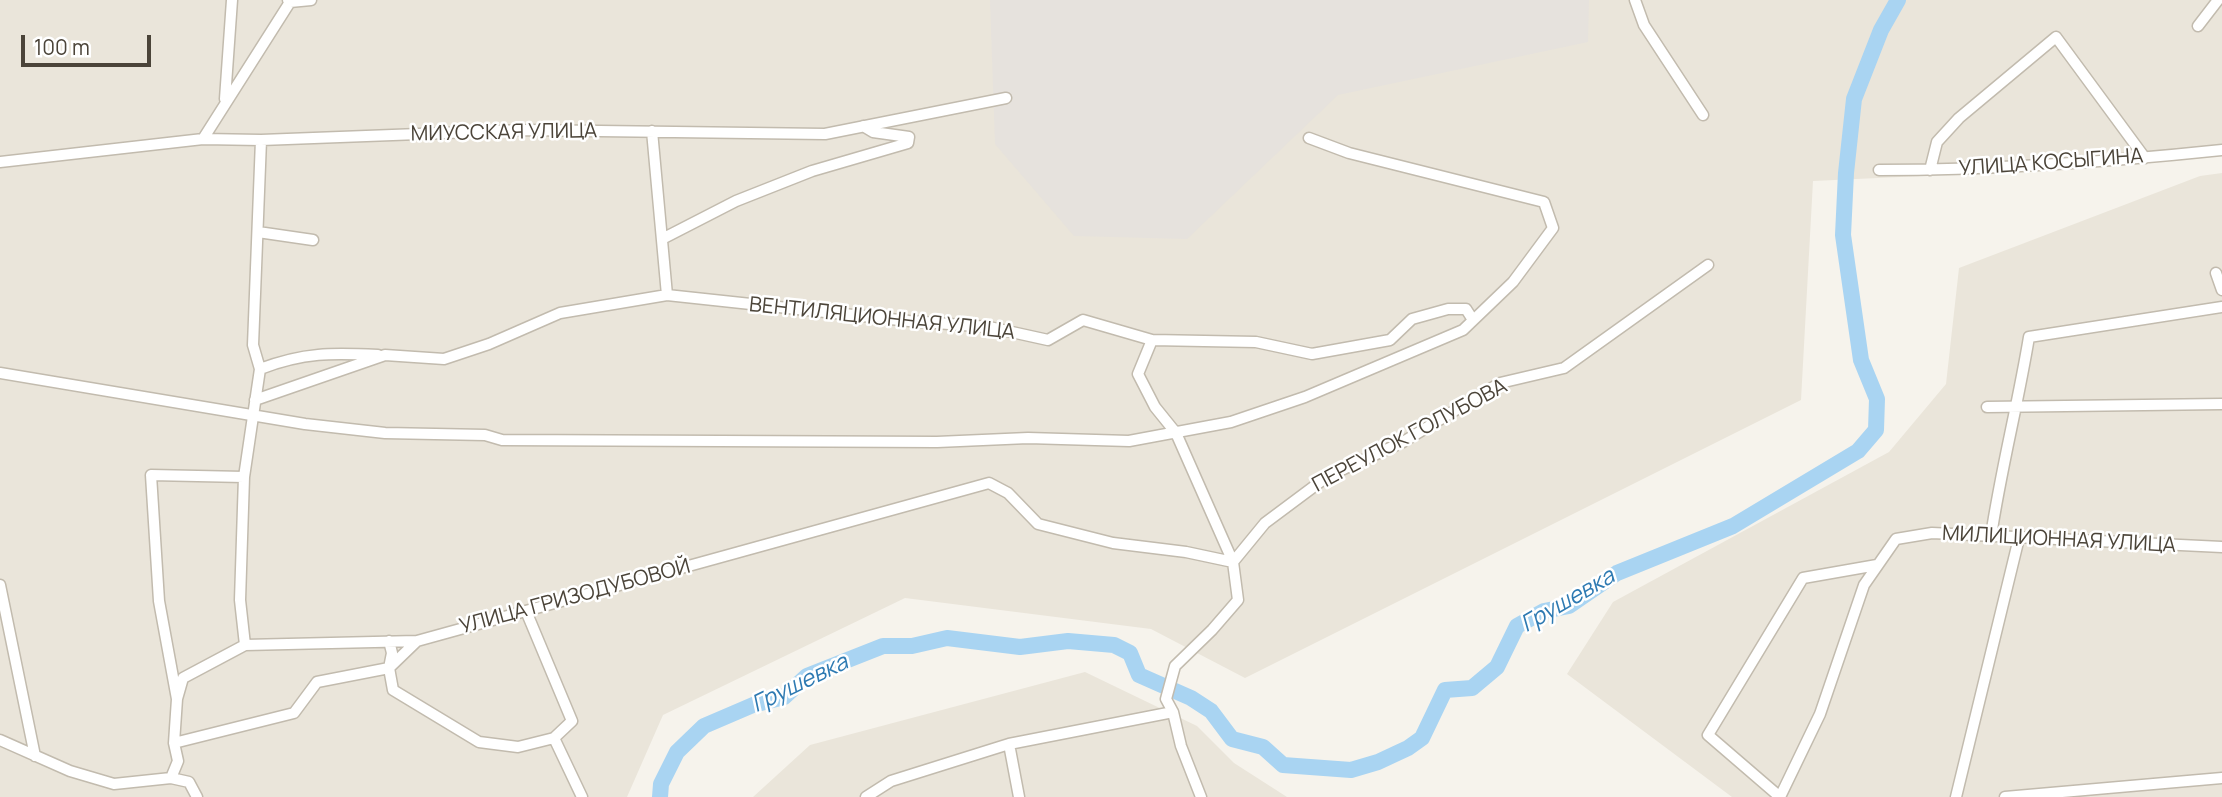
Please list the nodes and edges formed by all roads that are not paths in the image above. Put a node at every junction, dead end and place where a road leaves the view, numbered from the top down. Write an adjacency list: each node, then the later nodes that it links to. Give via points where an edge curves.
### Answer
1 (232, 0): 8 (street)
2 (311, 0): 5 (street)
3 (1635, 0): 9 (street, via 1644,25)
4 (2218, 0): 6 (street)
5 (289, 1): 8 (street)
6 (2198, 26)
7 (1006, 98): 10 (street, МИУССКАЯ УЛИЦА)
8 (225, 103): 13 (street)
9 (1703, 115)
10 (863, 127): 11 (street, МИУССКАЯ УЛИЦА, via 825,134); 21 (street, via 908,136 908,143 812,171 736,201)
11 (652, 131): 14 (street, МИУССКАЯ УЛИЦА, via 524,130); 21 (street)
12 (1310, 138): 28 (street, via 1349,153 1544,202 1553,228 1513,282)
13 (203, 139): 14 (street, МИУССКАЯ УЛИЦА); 17 (street, МИУССКАЯ УЛИЦА)
14 (261, 139): 20 (street)
15 (2222, 150): 16 (street, УЛИЦА КОСЫГИНА)
16 (2145, 158): 19 (street, УЛИЦА КОСЫГИНА); 19 (street, via 2056,37 1959,118 1937,142)
17 (0, 162)
18 (1879, 170): 19 (street, УЛИЦА КОСЫГИНА)
19 (1930, 170)
20 (258, 232): 22 (street); 31 (street, via 253,345)
21 (662, 239): 26 (street)
22 (313, 240)
23 (1708, 265): 43 (street, ПЕРЕУЛОК ГОЛУБОВА, via 1564,368 1500,383 1403,442 1328,476 1265,523)
24 (2216, 273): 25 (street)
25 (2222, 290)
26 (667, 295): 29 (street, ВЕНТИЛЯЦИОННАЯ УЛИЦА, via 989,327 1048,340 1083,320); 30 (street, ВЕНТИЛЯЦИОННАЯ УЛИЦА, via 559,313 444,359)
27 (2222, 307): 35 (street, via 2029,337)
28 (1473, 320): 29 (street, ВЕНТИЛЯЦИОННАЯ УЛИЦА, via 1466,309 1448,309 1412,319 1390,340 1312,354 1256,342); 38 (street, via 1462,330 1305,397 1231,422)
29 (1152, 341): 38 (street, via 1138,374 1155,407)
30 (385, 355): 31 (street, ВЕНТИЛЯЦИОННАЯ УЛИЦА, via 323,352); 33 (street, ВЕНТИЛЯЦИОННАЯ УЛИЦА)
31 (260, 369): 33 (street)
32 (0, 373): 37 (street)
33 (255, 400): 37 (street)
34 (2222, 404): 35 (street)
35 (2017, 405): 36 (street); 40 (street)
36 (1987, 407)
37 (251, 416): 38 (street, via 385,433 485,435 532,442 1129,441); 39 (street)
38 (1176, 433): 43 (street)
39 (244, 477): 49 (street, via 240,600); 51 (street, via 151,475 159,601)
40 (1991, 536): 41 (street, МИЛИЦИОННАЯ УЛИЦА); 44 (street, МИЛИЦИОННАЯ УЛИЦА, via 1932,533 1896,538)
41 (2019, 538): 42 (street, МИЛИЦИОННАЯ УЛИЦА); 66 (street)
42 (2222, 547)
43 (1233, 562): 46 (street, УЛИЦА ГРИЗОДУБОВОЙ, via 1113,543 1038,524 1008,493 989,483); 52 (street, via 1238,600 1175,666 1167,699)
44 (1877, 565): 65 (street, via 1864,585 1820,714); 65 (street, via 1803,578 1708,735)
45 (0, 585): 57 (street)
46 (526, 611): 48 (street, УЛИЦА ГРИЗОДУБОВОЙ); 53 (street, via 572,721)
47 (389, 641): 48 (street, УЛИЦА ГРИЗОДУБОВОЙ); 49 (street, УЛИЦА ГРИЗОДУБОВОЙ); 50 (street)
48 (417, 641): 50 (street)
49 (245, 645): 51 (street, УЛИЦА ГРИЗОДУБОВОЙ, via 183,678)
50 (389, 668): 53 (street, via 393,690 479,742 518,747); 55 (street, via 317,682 294,713)
51 (177, 699): 55 (street)
52 (1173, 712): 56 (street); 64 (street)
53 (554, 738): 61 (street)
54 (0, 740): 57 (street)
55 (174, 743): 58 (street, via 178,761)
56 (1009, 744): 62 (street, via 891,781); 63 (street)
57 (35, 756): 58 (street, via 114,784)
58 (171, 778): 60 (street, via 189,782)
59 (2222, 778): 67 (street)
60 (197, 797)
61 (582, 797)
62 (866, 797)
63 (1019, 797)
64 (1201, 797)
65 (1780, 797)
66 (1956, 797)
67 (2005, 797)

